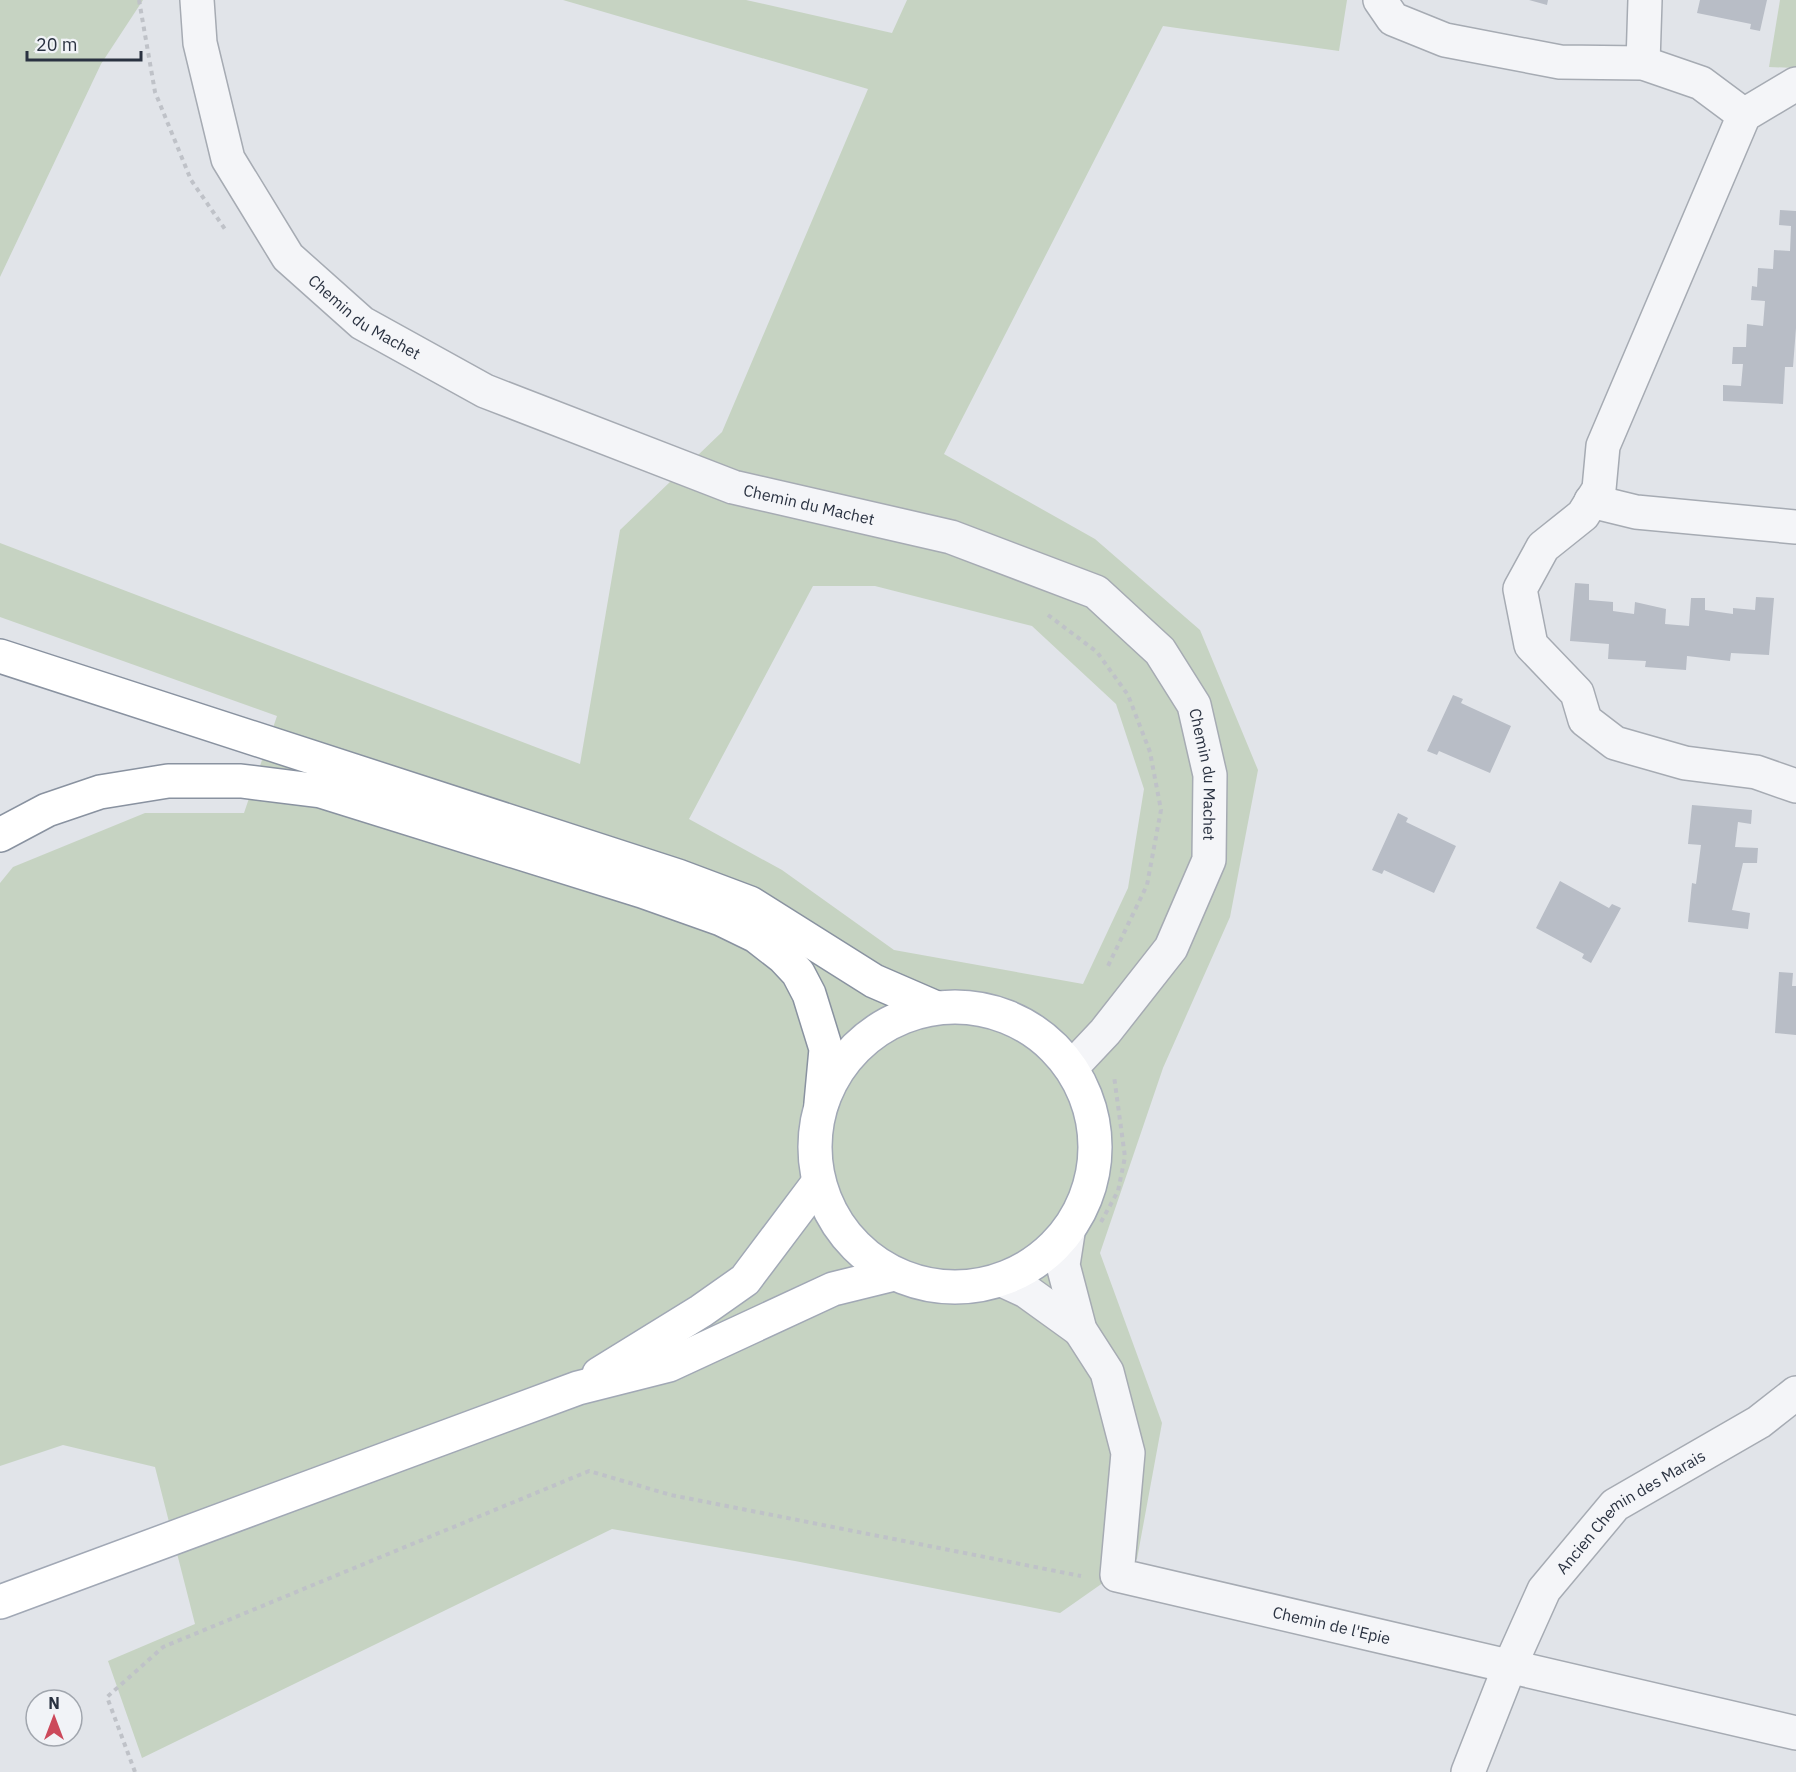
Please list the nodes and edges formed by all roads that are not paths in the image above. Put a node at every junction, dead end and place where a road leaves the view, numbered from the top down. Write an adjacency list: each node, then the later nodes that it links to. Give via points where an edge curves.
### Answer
1 (197, 0): 13 (street, Chemin du Machet, via 200,43 228,159 288,257 362,323 485,391 734,487 951,537 1096,592 1160,651 1194,705 1210,775 1209,860 1172,948)
2 (1380, 0): 4 (street, via 1393,19 1445,40 1560,62)
3 (1645, 0): 4 (street)
4 (1643, 63): 6 (street, via 1701,83)
5 (1796, 84): 6 (street)
6 (1744, 115): 7 (street, via 1603,446 1599,489)
7 (1591, 501): 8 (street, via 1636,512); 10 (street, via 1583,515 1543,547 1520,590 1531,645 1576,693 1585,720 1615,743 1685,763 1756,772)
8 (1796, 527)
9 (0, 656): 12 (main road, via 678,876 740,900 874,981)
10 (1796, 786)
11 (0, 835): 14 (main road, via 47,810 100,792 168,781 241,781 321,791 642,891 722,919 756,936 798,973 809,994 826,1049)
12 (934, 1007): 13 (main road, via 973,1007 1011,1018 1045,1038); 14 (main road, via 896,1019 863,1039 838,1068)
13 (1072, 1067): 16 (main road, via 1091,1107 1096,1150)
14 (821, 1102): 15 (main road, via 813,1143)
15 (818, 1183): 17 (main road, via 834,1221 860,1252); 20 (main road, via 745,1280)
16 (1081, 1233): 18 (main road); 19 (street, via 1063,1265)
17 (894, 1274): 18 (main road, via 938,1286 966,1288); 20 (main road, via 833,1289 669,1365)
18 (1002, 1280): 19 (street, via 1026,1291)
19 (1080, 1330): 23 (street, Chemin de l'Epie, via 1107,1372 1128,1453 1117,1575)
20 (578, 1388): 22 (main road)
21 (1796, 1393): 23 (street, Ancien Chemin des Marais, via 1758,1422 1615,1505 1544,1590)
22 (13, 1597)
23 (1509, 1668): 24 (street, Chemin de l'Epie); 25 (street, Ancien Chemin des Marais)
24 (1796, 1733)
25 (1468, 1772)

